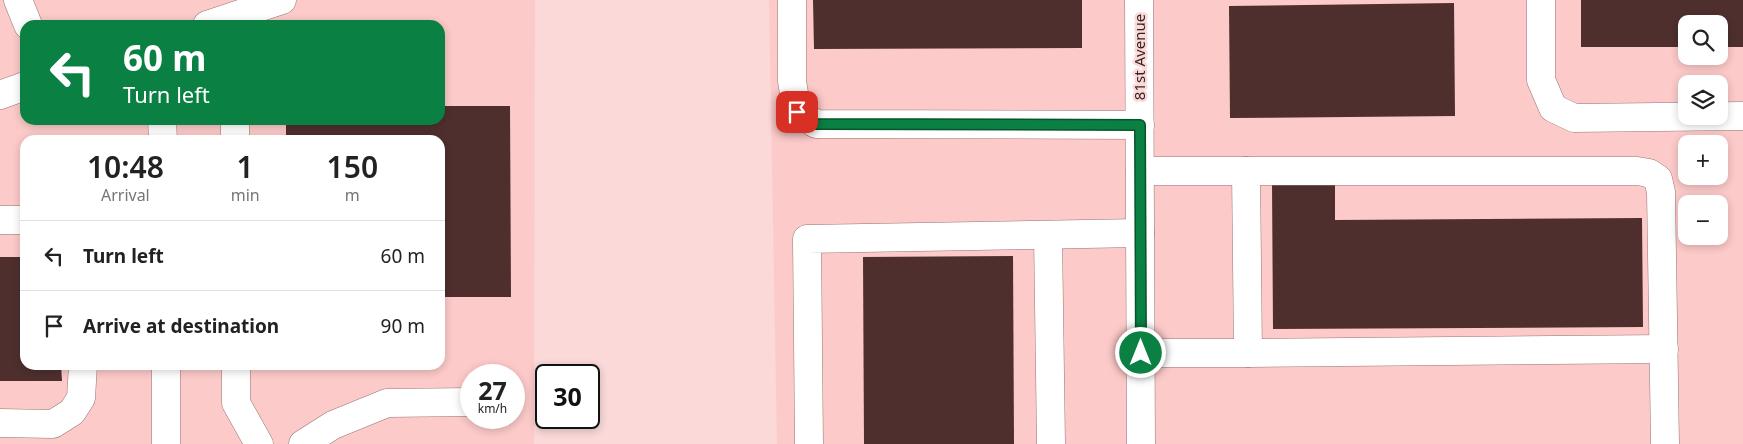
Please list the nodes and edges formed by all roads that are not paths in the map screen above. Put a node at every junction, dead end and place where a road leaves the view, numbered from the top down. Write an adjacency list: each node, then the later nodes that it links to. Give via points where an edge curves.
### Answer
1 (18, 0): 6 (street)
2 (282, 0): 7 (street)
3 (792, 0): 11 (street, via 792,81 797,112 816,124)
4 (1140, 0): 11 (street, 81st Avenue)
5 (1541, 0): 10 (street, via 1541,80 1553,108 1574,118)
6 (26, 20)
7 (222, 20)
8 (20, 88): 9 (street)
9 (0, 95)
10 (1743, 116)
11 (1140, 125): 12 (street, 81st Avenue)
12 (1140, 171): 13 (street); 16 (street, 81st Avenue)
13 (1246, 171): 18 (street, via 1649,173 1658,179 1661,192); 20 (street)
14 (0, 220): 15 (street)
15 (20, 220)
16 (1140, 233): 17 (street); 19 (street, 81st Avenue)
17 (1048, 234): 30 (street, via 808,239); 31 (street)
18 (1664, 349): 20 (street); 33 (street)
19 (1141, 353): 20 (street); 32 (street, 81st Avenue)
20 (1248, 353)
21 (83, 370): 26 (street, via 81,398)
22 (166, 370): 27 (street)
23 (236, 370): 28 (street, via 236,403)
24 (460, 402): 29 (street, via 387,403 333,425)
25 (0, 424): 26 (street)
26 (53, 434)
27 (166, 444)
28 (259, 444)
29 (303, 444)
30 (809, 444)
31 (1051, 444)
32 (1141, 444)
33 (1665, 444)

